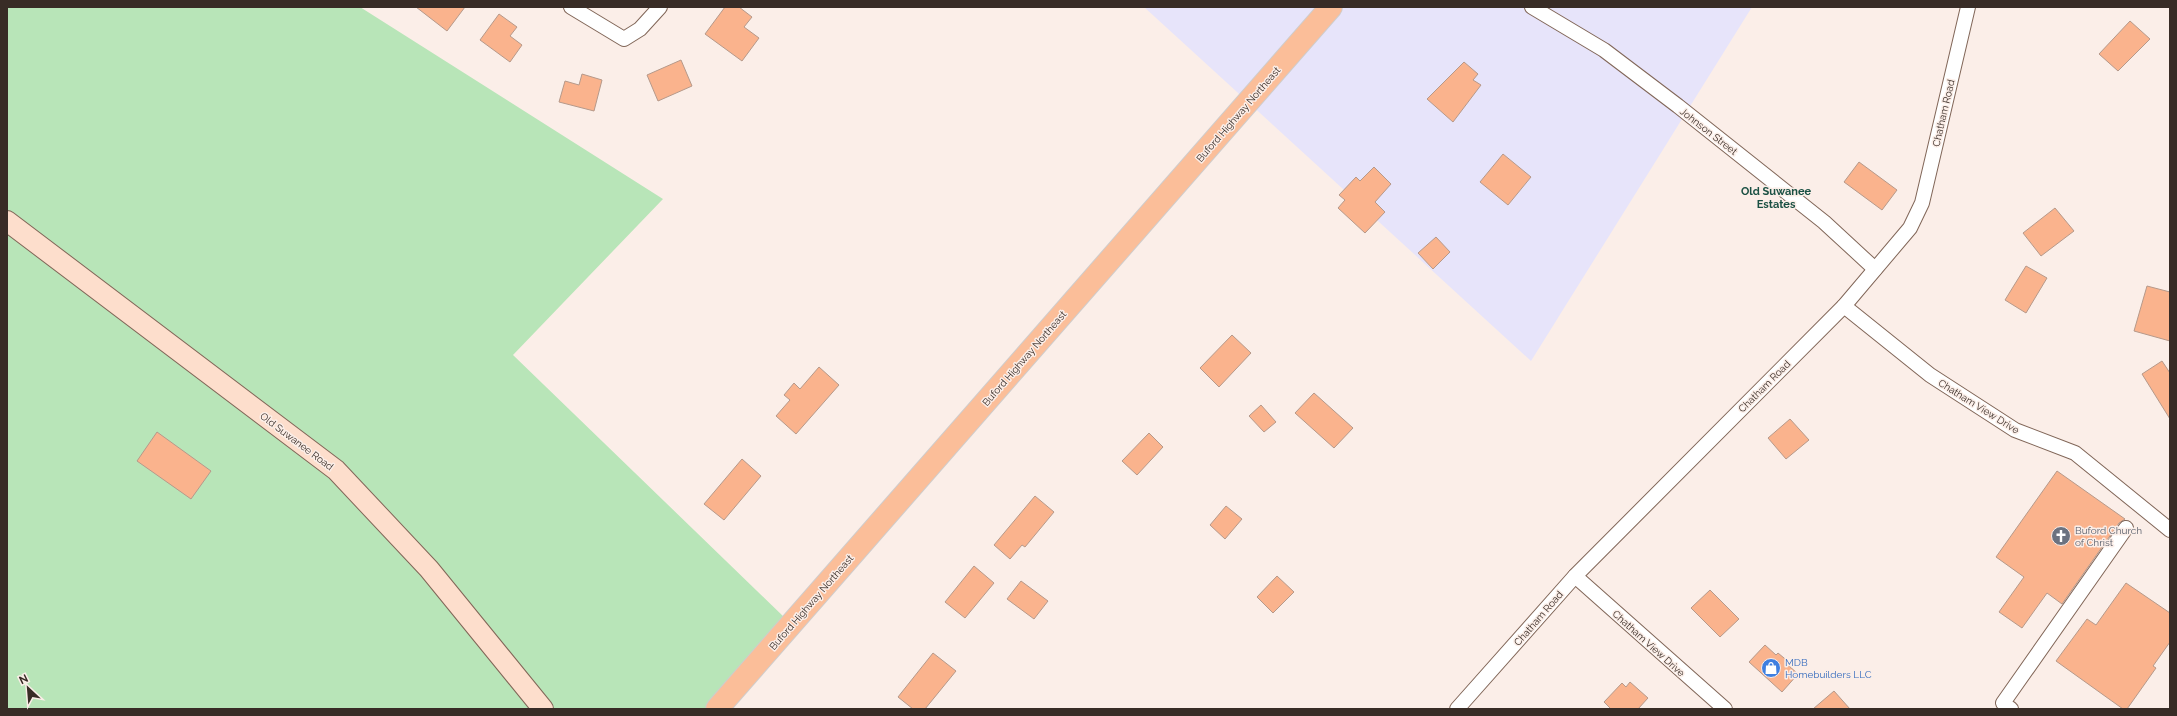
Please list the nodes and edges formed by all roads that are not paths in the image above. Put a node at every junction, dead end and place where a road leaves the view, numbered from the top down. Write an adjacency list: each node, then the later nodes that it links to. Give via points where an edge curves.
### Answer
1 (571, 7): 2 (street, via 624,39 640,29)
2 (660, 7)
3 (1331, 7): 13 (main road, Buford Highway Northeast)
4 (1532, 7): 7 (street, Johnson Street, via 1604,50 1678,106 1824,222)
5 (1968, 7): 7 (street, Chatham Road, via 1922,203 1910,228)
6 (7, 221): 12 (street, Old Suwanee Road, via 336,470 429,569)
7 (1875, 269): 8 (street, Chatham Road)
8 (1844, 306): 9 (street, Chatham View Drive, via 1930,375 2015,430 2075,454); 11 (street, Chatham Road)
9 (2164, 527)
10 (2126, 528): 16 (street, via 2003,703)
11 (1575, 576): 14 (street, Chatham Road); 15 (street, Chatham View Drive)
12 (543, 709)
13 (717, 709)
14 (1457, 709)
15 (1725, 709)
16 (2011, 709)

